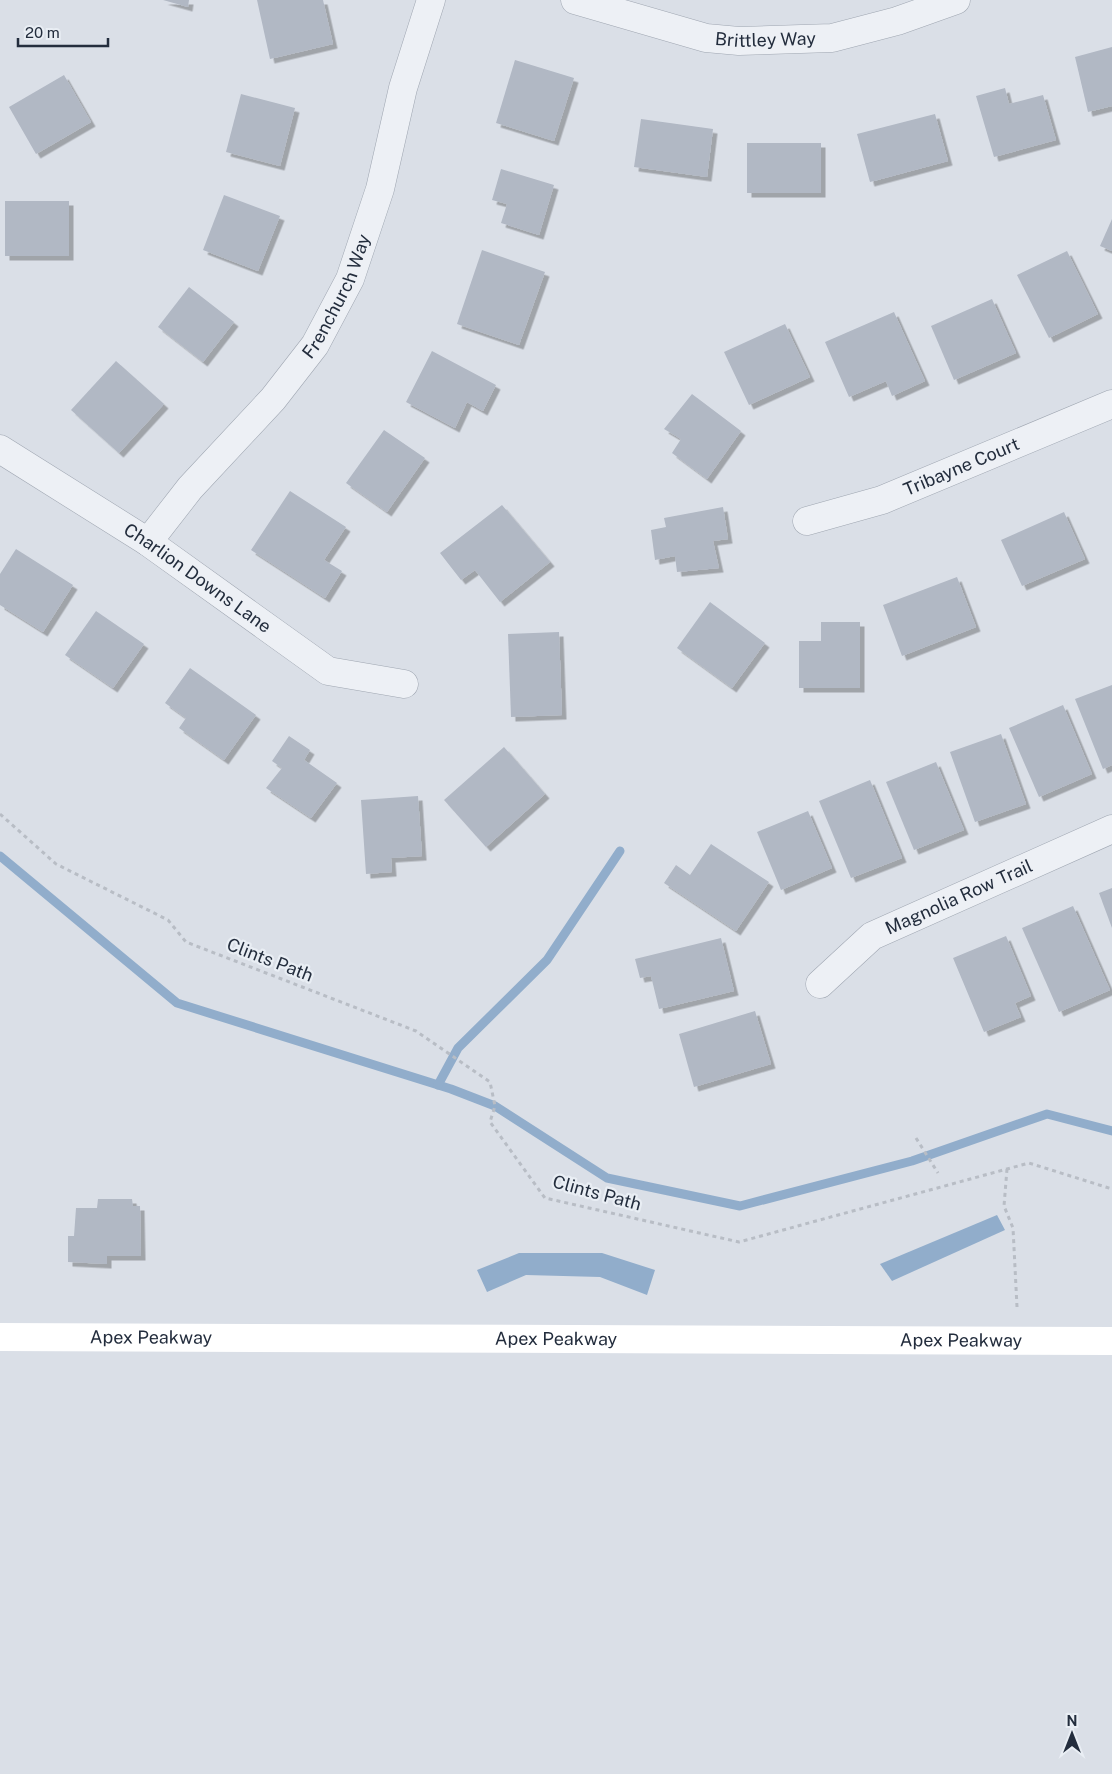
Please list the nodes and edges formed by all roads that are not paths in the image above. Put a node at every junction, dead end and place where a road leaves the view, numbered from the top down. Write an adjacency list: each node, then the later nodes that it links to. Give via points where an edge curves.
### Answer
1 (431, 0): 7 (street, Frenchurch Way, via 402,88 380,189 350,279 296,372 190,488)
2 (575, 0): 3 (street, Brittley Way, via 706,38 739,41 832,38 897,21)
3 (956, 0)
4 (1112, 404): 6 (street, Tribayne Court, via 882,500)
5 (0, 449): 7 (street, Charlion Downs Lane)
6 (807, 520)
7 (148, 542): 8 (street, Charlion Downs Lane, via 328,671)
8 (404, 684)
9 (1112, 829): 10 (street, Magnolia Row Trail, via 872,936)
10 (820, 984)
11 (0, 1337): 12 (main road, Apex Peakway)
12 (1112, 1341)

